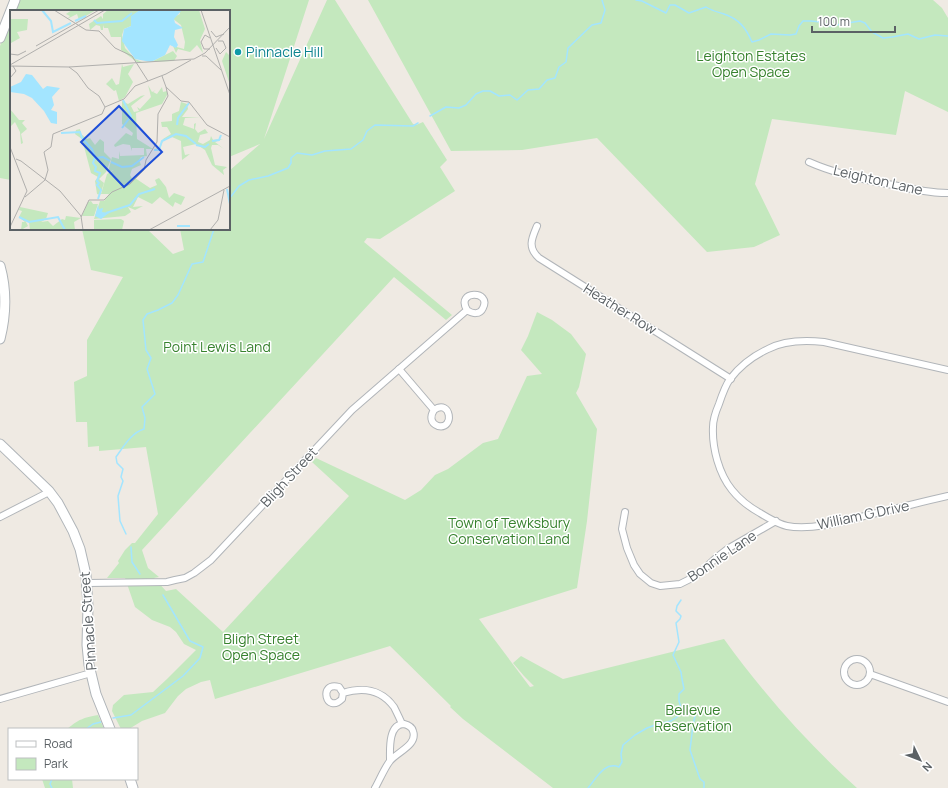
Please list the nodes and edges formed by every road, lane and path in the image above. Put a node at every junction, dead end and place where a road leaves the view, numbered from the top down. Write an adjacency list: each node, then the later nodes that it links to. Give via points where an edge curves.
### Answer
1 (15, 0): 2 (street)
2 (11, 10)
3 (10, 13): 4 (street)
4 (0, 38)
5 (809, 162): 6 (street, Leighton Lane, via 854,178 921,191)
6 (948, 193)
7 (537, 226): 13 (street, Heather Row, via 531,240 532,248 539,258)
8 (0, 266): 10 (street, via 5,303)
9 (467, 310): 11 (street, Bligh Street)
10 (0, 339)
11 (399, 369): 14 (street); 21 (street, Bligh Street, via 352,410 211,560 194,573 167,582)
12 (948, 370): 13 (street, William G Drive, via 808,340 769,348 751,358)
13 (730, 379): 20 (street, William G Drive, via 717,408 713,426 721,471 731,489 747,505)
14 (434, 410)
15 (0, 444): 16 (street, Pinnacle Street)
16 (50, 492): 19 (street); 21 (street, Pinnacle Street, via 73,531 80,549)
17 (948, 496): 20 (street, William G Drive, via 821,526 787,526)
18 (625, 512): 20 (street, Bonnie Lane, via 622,529 634,565 651,583 660,586 680,584 692,578 729,548)
19 (0, 517)
20 (776, 521)
21 (87, 583): 22 (street, Pinnacle Street, via 87,645)
22 (91, 673): 25 (street); 28 (street, Pinnacle Street)
23 (870, 674): 23 (street, via 863,684 854,685 845,677 845,668 850,662 858,659 869,666); 26 (street)
24 (343, 693): 27 (street, via 362,689 382,696 394,709)
25 (0, 699)
26 (948, 702)
27 (402, 724): 29 (street, via 392,733); 29 (street, via 412,728 414,739)
28 (110, 728)
29 (390, 760): 30 (street)
30 (375, 788)

